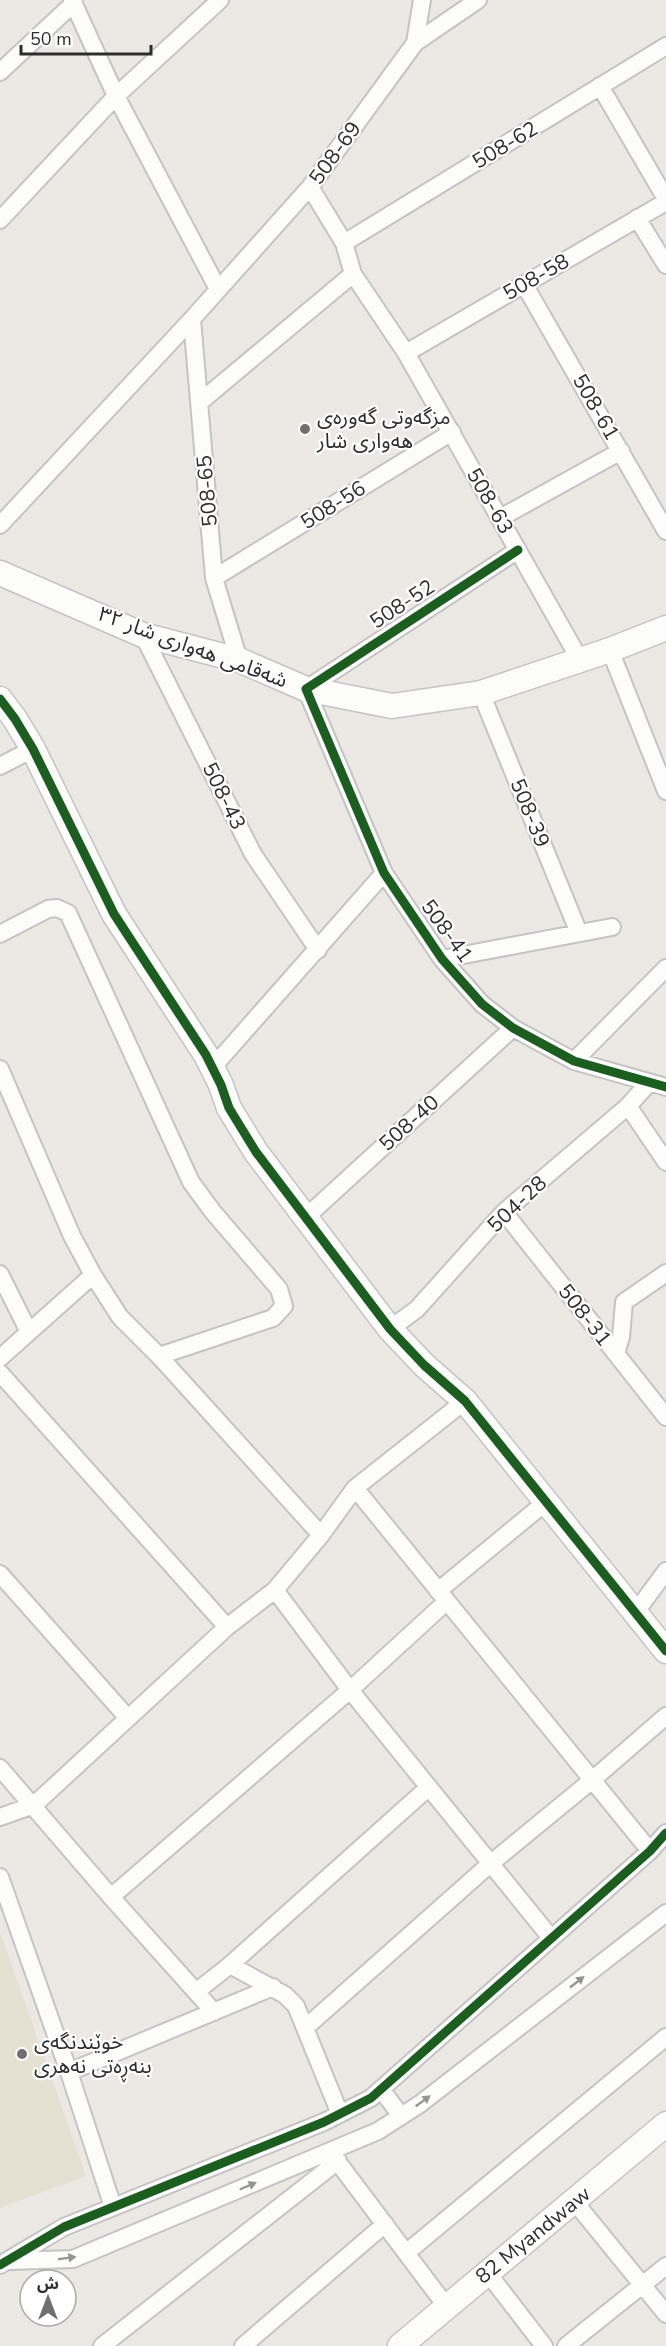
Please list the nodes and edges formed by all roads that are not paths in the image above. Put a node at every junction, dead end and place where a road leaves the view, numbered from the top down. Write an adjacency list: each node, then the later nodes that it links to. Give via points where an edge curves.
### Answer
1 (220, 0): 9 (street)
2 (422, 0): 5 (street, 508-69)
3 (478, 0): 5 (street)
4 (73, 2): 7 (street); 9 (street)
5 (415, 43): 10 (street, 508-69)
6 (666, 46): 8 (street, 508-62)
7 (0, 72)
8 (600, 86): 11 (street); 14 (street, 508-62)
9 (116, 96): 13 (street); 18 (street)
10 (310, 187): 14 (street, 508-63); 18 (street, 508-69)
11 (666, 201): 12 (street, 508-58)
12 (637, 218): 15 (street); 17 (street, 508-58)
13 (0, 220)
14 (344, 243): 16 (street, 508-63)
15 (666, 265)
16 (353, 274): 20 (street, 508-63); 21 (street)
17 (524, 284): 20 (street, 508-58); 23 (street, 508-61)
18 (218, 289): 19 (street, 508-69)
19 (192, 319): 21 (street, 508-65); 25 (street, 508-69)
20 (406, 353): 22 (street, 508-63)
21 (200, 402): 29 (street, 508-65)
22 (452, 432): 24 (street, 508-63); 29 (street, 508-56)
23 (621, 451): 24 (street); 26 (street, 508-61)
24 (500, 518): 27 (street, 508-63)
25 (0, 525)
26 (666, 531)
27 (518, 550): 34 (street, 508-63); 35 (street, 508-52)
28 (0, 573): 31 (street, شەقامی هەواری شار ٣٢)
29 (214, 578): 33 (street, 508-65)
30 (666, 628): 32 (street, شەقامی هەواری شار ٣٢)
31 (143, 634): 33 (street, شەقامی هەواری شار ٣٢); 45 (street, 508-43, via 253,855)
32 (610, 650): 34 (street, شەقامی هەواری شار ٣٢); 40 (street)
33 (239, 660): 35 (street, شەقامی هەواری شار ٣٢)
34 (580, 660): 36 (street, شەقامی هەواری شار ٣٢)
35 (306, 689): 36 (street, شەقامی هەواری شار ٣٢, via 392,706); 41 (street, 508-41)
36 (481, 693): 43 (street, 508-39)
37 (0, 699): 38 (street)
38 (33, 749): 39 (street); 50 (street, via 114,914)
39 (0, 766)
40 (666, 791)
41 (384, 873): 45 (street); 46 (street, 508-41)
42 (612, 927): 43 (street)
43 (579, 933): 46 (street)
44 (0, 934): 64 (street, via 48,909 68,913 191,1182 279,1289 284,1306 273,1318)
45 (318, 950): 50 (street)
46 (442, 959): 48 (street, 508-41, via 482,1004)
47 (666, 968): 49 (street)
48 (513, 1028): 49 (street, 508-41); 57 (street, 508-40)
49 (574, 1061): 52 (street, 508-41)
50 (213, 1067): 57 (street, via 234,1119)
51 (0, 1069): 60 (street, via 72,1236)
52 (648, 1084): 53 (street, 508-41); 54 (street, 504-28)
53 (666, 1088)
54 (628, 1106): 55 (street); 56 (street, 504-28)
55 (666, 1162)
56 (504, 1212): 61 (street, 504-28, via 417,1309); 63 (street, 508-31)
57 (304, 1218): 61 (street)
58 (666, 1273): 63 (street, via 624,1302)
59 (0, 1274): 62 (street)
60 (93, 1275): 62 (street); 64 (street, via 120,1317)
61 (390, 1329): 67 (street)
62 (29, 1332): 65 (street)
63 (616, 1354): 68 (street, 508-31)
64 (159, 1356): 71 (street)
65 (0, 1358)
66 (0, 1373): 77 (street)
67 (465, 1401): 69 (street); 70 (street)
68 (666, 1417)
69 (355, 1488): 71 (street); 75 (street)
70 (546, 1502): 75 (street); 76 (street)
71 (321, 1535): 74 (street)
72 (666, 1571): 76 (street)
73 (0, 1574): 81 (street)
74 (275, 1590): 77 (street); 79 (street)
75 (442, 1596): 79 (street); 83 (street)
76 (635, 1613): 78 (street)
77 (227, 1627): 81 (street)
78 (666, 1651)
79 (350, 1690): 84 (street); 91 (street)
80 (666, 1716): 83 (street)
81 (127, 1717): 85 (street)
82 (0, 1768): 85 (street)
83 (591, 1781): 88 (street); 89 (street)
84 (429, 1788): 89 (street); 94 (street)
85 (34, 1805): 86 (street); 91 (street)
86 (0, 1818)
87 (666, 1833): 88 (street)
88 (650, 1851): 93 (street)
89 (490, 1864): 93 (street); 98 (street)
90 (0, 1877): 100 (street)
91 (111, 1897): 96 (street)
92 (666, 1913): 103 (street, one-way to 92)
93 (551, 1938): 101 (street)
94 (230, 1965): 95 (street); 96 (street)
95 (273, 1987): 97 (street); 98 (street, via 296,2006)
96 (197, 1991): 97 (street)
97 (214, 2012): 100 (street)
98 (306, 2028): 102 (street)
99 (666, 2037): 109 (street)
100 (69, 2072): 107 (street)
101 (381, 2089): 102 (street); 103 (street)
102 (340, 2114): 107 (street)
103 (401, 2116): 105 (street)
104 (666, 2124): 106 (street, 82 Myandwaw)
105 (334, 2156): 108 (street); 110 (street, one-way to 105, via 73,2259); 117 (street)
106 (574, 2201): 112 (street, 82 Myandwaw); 113 (street)
107 (113, 2207): 110 (street, via 64,2227)
108 (385, 2224): 109 (street); 118 (street)
109 (406, 2253): 114 (street)
110 (4, 2263)
111 (666, 2266): 113 (street)
112 (487, 2272): 114 (street, 82 Myandwaw); 119 (street)
113 (642, 2285): 115 (street); 120 (street)
114 (446, 2306): 116 (street, 82 Myandwaw)
115 (666, 2314)
116 (406, 2344)
117 (102, 2346)
118 (243, 2346)
119 (544, 2346)
120 (566, 2346)

